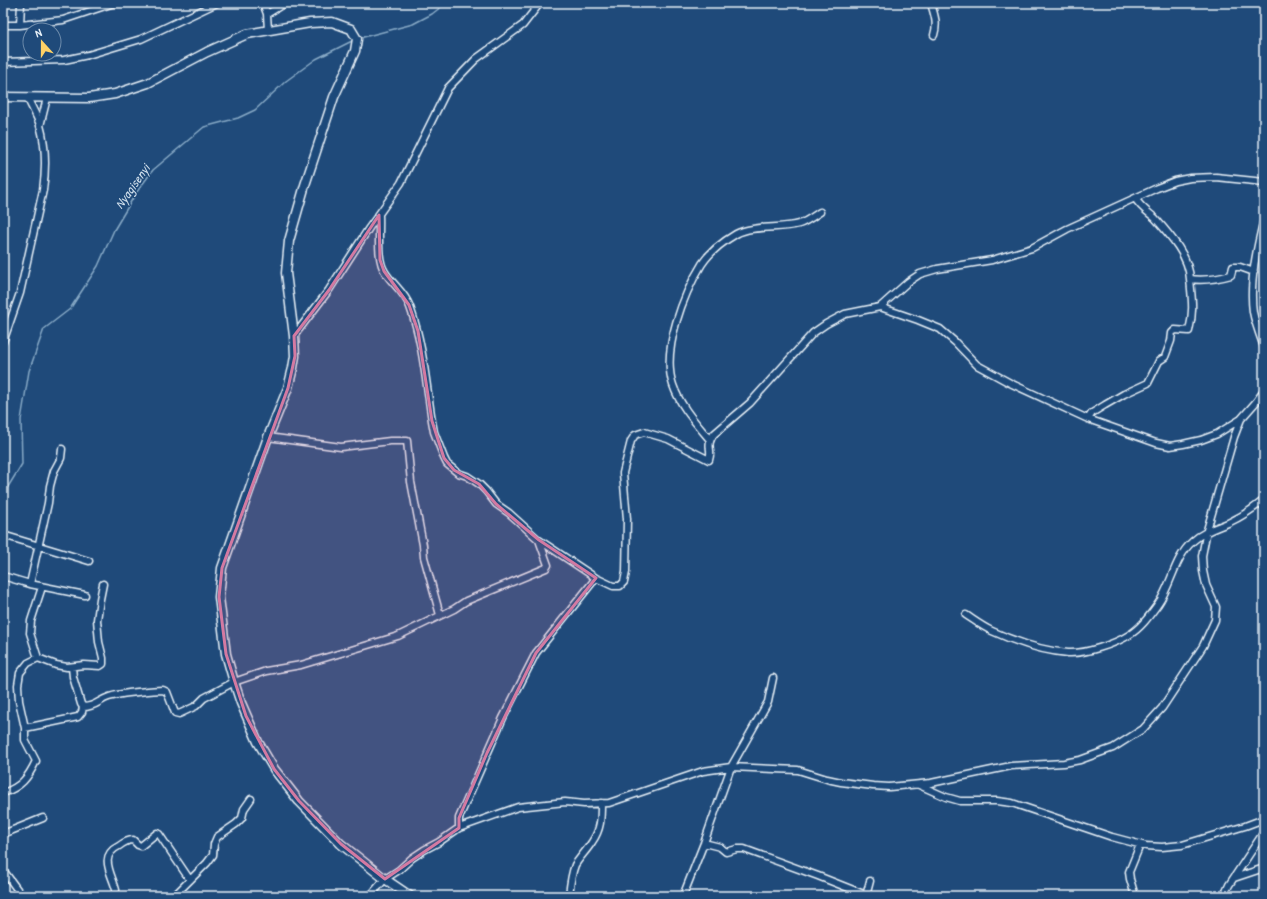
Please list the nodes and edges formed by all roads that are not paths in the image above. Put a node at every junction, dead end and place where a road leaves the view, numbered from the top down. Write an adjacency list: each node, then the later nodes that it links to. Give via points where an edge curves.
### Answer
1 (21, 3): 10 (street)
2 (114, 3): 10 (street, via 63,20)
3 (217, 3): 13 (street, via 141,39 88,55 64,60)
4 (263, 3): 8 (street)
5 (284, 3): 8 (street)
6 (540, 3): 21 (street, via 523,25 476,59 448,88 401,183)
7 (931, 3): 12 (street, via 937,27)
8 (267, 14): 11 (street)
9 (3, 25): 10 (street)
10 (20, 25)
11 (268, 30): 16 (main road, via 247,34 207,52 148,84 115,94 89,98); 26 (main road, via 332,22 351,29 356,39 355,51 334,97 289,241 286,273)
12 (934, 35)
13 (3, 62)
14 (3, 97): 15 (main road)
15 (27, 97): 16 (main road); 17 (street)
16 (47, 98): 17 (street)
17 (40, 126): 27 (street, via 44,154 43,190 20,293)
18 (1264, 182): 19 (street, via 1216,177 1190,178 1175,181)
19 (1136, 198): 24 (street, via 1174,241 1186,260); 25 (street, via 1032,248 992,260 920,274)
20 (820, 212): 33 (street, via 800,224 757,228 738,233 716,248 703,262 692,284 679,313 670,345 669,363 672,383 678,398)
21 (379, 214): 26 (street, via 329,290); 38 (street, via 380,260 384,271 402,292 409,305 418,331 434,432 444,458 458,473 479,484 496,504)
22 (1264, 219): 23 (street, via 1256,249)
23 (1254, 272): 24 (street, via 1233,267 1231,275 1211,280); 28 (street, via 1253,312)
24 (1190, 279): 30 (street, via 1193,299 1189,331 1175,330 1172,333 1165,356 1159,361 1148,383 1105,405 1092,413)
25 (880, 307): 30 (street, via 940,329 977,366); 33 (street, via 845,314 813,333 750,403)
26 (294, 336): 32 (main road, via 294,356 288,388)
27 (3, 342)
28 (1264, 347)
29 (1264, 391): 31 (street)
30 (1088, 419): 31 (street, via 1170,446 1217,434)
31 (1241, 419): 36 (street)
32 (268, 437): 47 (street, via 341,447 407,441 424,557); 52 (main road, via 222,568 219,597 226,654)
33 (710, 440): 42 (street, via 709,460 668,439 644,432 635,435 631,440 623,473 627,519 624,582 620,586 613,586)
34 (62, 449): 39 (street, via 50,486)
35 (1264, 500): 36 (street, via 1241,516)
36 (1207, 530): 48 (street, via 1184,551 1159,602 1144,622 1130,635 1113,644 1070,653 1044,649 991,631); 56 (street, via 1202,556 1203,571 1216,607 1215,620 1204,646 1162,708 1144,729 1113,748 1080,760 1011,766)
37 (3, 535): 39 (street)
38 (539, 540): 42 (street); 47 (street, via 548,565 546,568 466,601)
39 (38, 545): 40 (street); 43 (street)
40 (89, 561)
41 (3, 576): 43 (street)
42 (596, 578): 62 (street, via 536,653 487,753 459,818)
43 (30, 584): 45 (street)
44 (103, 584): 50 (street, via 97,620 103,664)
45 (42, 587): 46 (street); 49 (street, via 30,633)
46 (85, 595)
47 (440, 615): 52 (street, via 398,636)
48 (966, 615)
49 (38, 658): 50 (street, via 56,665); 54 (street, via 28,663 18,678 18,701)
50 (72, 667): 53 (street)
51 (773, 678): 55 (street, via 768,702)
52 (234, 682): 53 (street, via 179,714 173,709 167,692 163,690 108,697 92,706); 70 (main road, via 258,742 274,769 299,801 341,844)
53 (83, 706): 54 (street, via 78,717)
54 (25, 728): 57 (street, via 25,740 36,761 25,781)
55 (731, 767): 56 (street, via 798,770 827,779 873,786); 59 (street, via 703,771); 65 (street)
56 (917, 784): 66 (street, via 960,802 1012,803)
57 (3, 793)
58 (251, 799): 71 (street, via 244,809 242,818 217,837 213,855)
59 (601, 804): 62 (street, via 565,802 518,807); 79 (street, via 601,824 592,843 575,866)
60 (43, 818): 64 (street)
61 (1264, 818): 66 (street, via 1182,845)
62 (459, 828): 70 (street)
63 (1264, 832): 69 (street)
64 (3, 834)
65 (704, 843): 73 (street, via 720,847 726,852 737,848 744,849); 80 (street)
66 (1140, 845): 81 (street, via 1129,872)
67 (1264, 868): 69 (street)
68 (3, 870): 74 (street)
69 (1234, 878): 82 (street)
70 (385, 879): 77 (street); 78 (main road)
71 (190, 880): 75 (street, via 157,834 141,846 129,840 115,847 108,855 107,865 116,890); 76 (street)
72 (870, 880): 73 (street)
73 (866, 895)
74 (22, 896)
75 (113, 896)
76 (174, 896)
77 (369, 896)
78 (410, 896)
79 (569, 896)
80 (683, 896)
81 (1135, 896)
82 (1224, 896)

